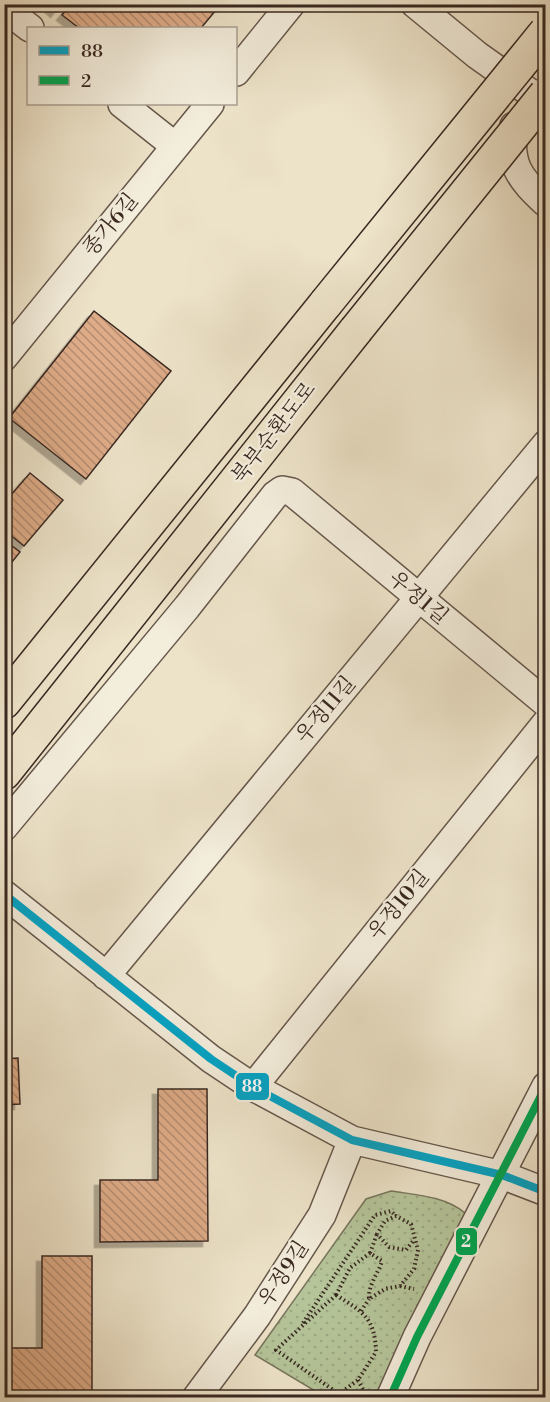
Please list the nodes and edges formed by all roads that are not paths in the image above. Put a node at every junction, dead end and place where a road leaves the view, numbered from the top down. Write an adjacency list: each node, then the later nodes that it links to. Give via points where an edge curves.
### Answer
1 (291, 4): 6 (street)
2 (414, 4): 7 (street, via 477,56)
3 (4, 8): 4 (street)
4 (29, 27)
5 (546, 32): 15 (main road, 북부순환도로, bridge)
6 (237, 71)
7 (540, 97): 11 (street, via 515,119 513,163 523,182); 18 (main road, 북부순환도로, bridge)
8 (123, 105): 10 (street)
9 (209, 105): 10 (street, 종가6길)
10 (175, 146): 12 (street, 종가6길)
11 (546, 203)
12 (4, 357)
13 (546, 444): 14 (street, 우정11길)
14 (418, 599): 16 (street, 우정1길); 19 (street, 우정1길, via 292,492 282,490); 21 (street, 우정11길)
15 (4, 702)
16 (546, 703)
17 (546, 723): 23 (street, 우정10길)
18 (4, 773)
19 (4, 827)
20 (4, 894): 21 (street)
21 (106, 976): 23 (street)
22 (546, 1086): 25 (street)
23 (253, 1087): 24 (street)
24 (352, 1140): 25 (street); 27 (street, 우정9길, via 322,1215 257,1316)
25 (502, 1175): 26 (street); 28 (street, via 417,1337)
26 (546, 1192)
27 (196, 1398)
28 (390, 1398)

